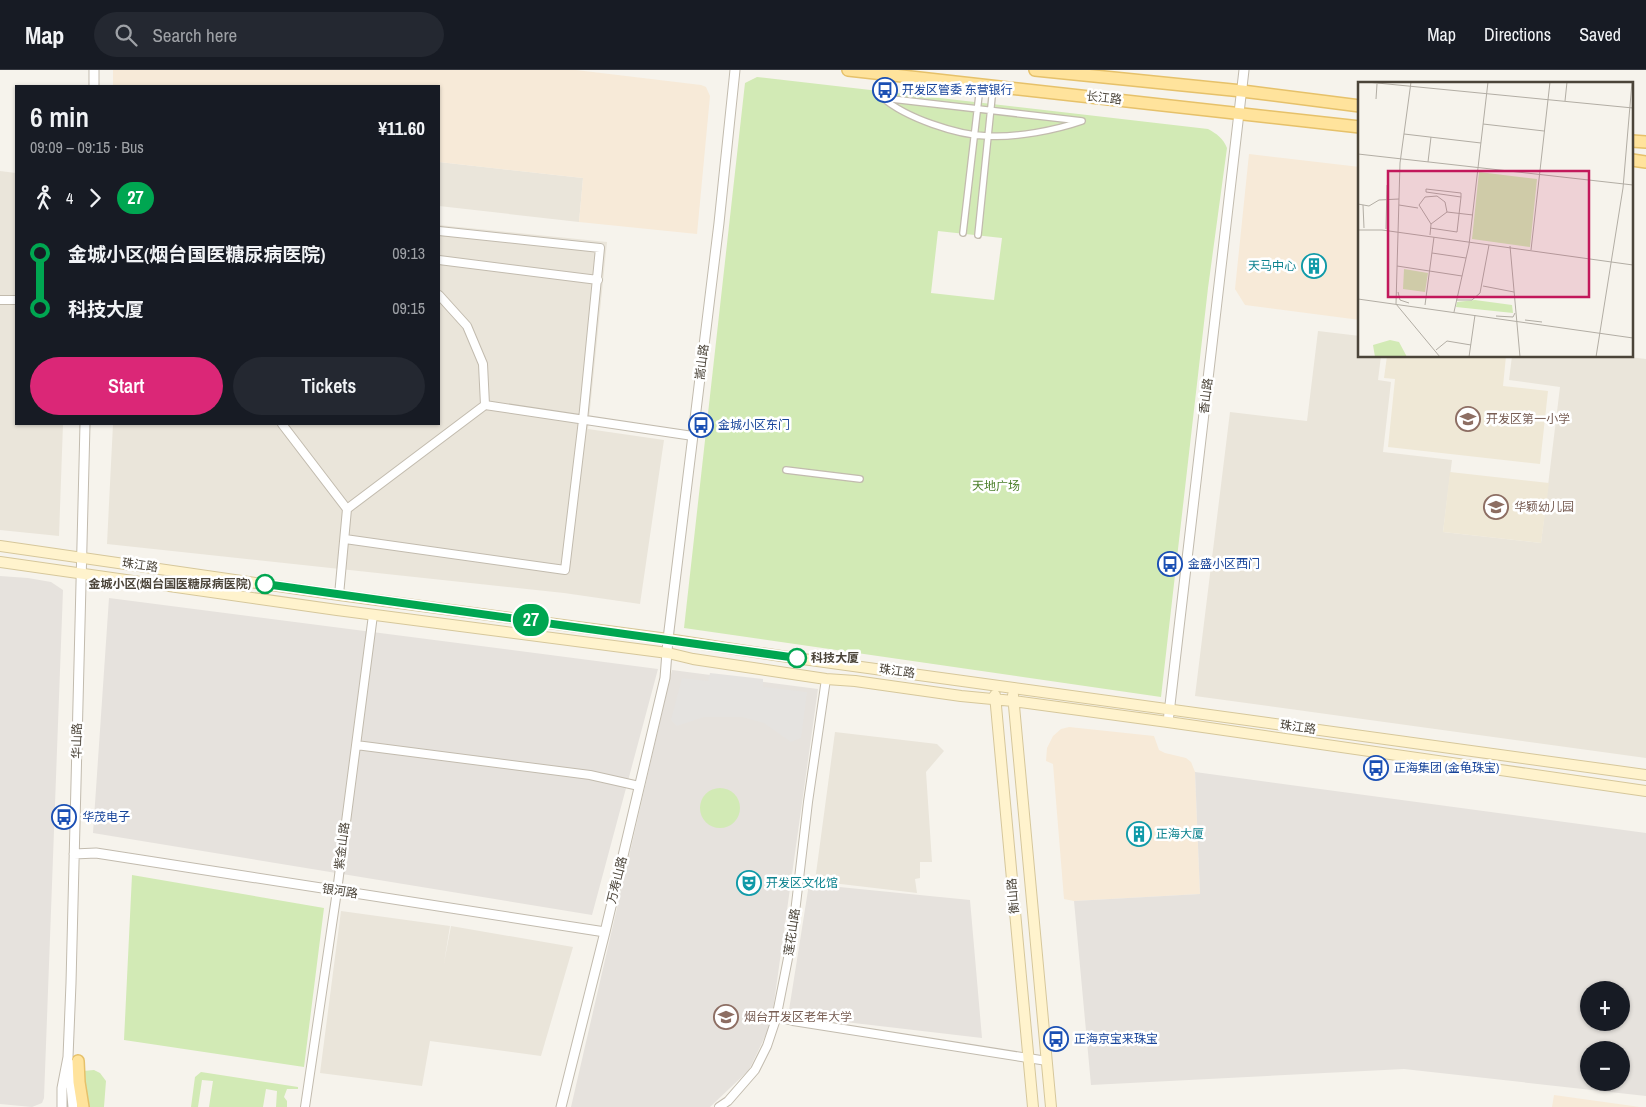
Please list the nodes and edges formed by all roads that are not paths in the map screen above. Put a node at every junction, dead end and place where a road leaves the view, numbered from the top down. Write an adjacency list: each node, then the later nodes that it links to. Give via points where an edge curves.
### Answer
1 (94, 70): 6 (street)
2 (735, 70): 27 (street, 嵩山路)
3 (848, 70): 11 (main road, 长江路)
4 (1035, 70): 7 (main road, 长江路)
5 (1244, 70): 7 (street, 香山路)
6 (94, 85)
7 (1242, 91): 10 (main road, 长江路); 11 (street, 香山路)
8 (979, 95): 13 (street)
9 (992, 97): 14 (street)
10 (1358, 106)
11 (1240, 113): 12 (main road, 长江路); 45 (street, 香山路)
12 (1358, 127)
13 (974, 135): 14 (street); 14 (street, via 932,124 894,107 884,98 1082,121 1061,128); 16 (street)
14 (988, 136): 17 (street)
15 (440, 231): 19 (street, via 600,248)
16 (963, 233)
17 (978, 235)
18 (440, 260): 19 (street)
19 (598, 280): 24 (street)
20 (440, 296): 23 (street, via 467,326 483,364)
21 (0, 300): 22 (street)
22 (15, 300)
23 (485, 405): 24 (street); 30 (street)
24 (583, 420): 27 (street); 31 (street, via 565,570)
25 (85, 425): 33 (street, 华山路)
26 (283, 425): 30 (street)
27 (693, 436): 38 (street, 嵩山路)
28 (786, 470): 29 (street)
29 (860, 479)
30 (347, 510): 31 (street)
31 (344, 539): 36 (street)
32 (0, 546): 33 (main road, 珠江路)
33 (83, 556): 35 (street, 华山路); 36 (main road, 珠江路)
34 (0, 562): 35 (main road)
35 (82, 574): 37 (main road); 51 (street, 华山路)
36 (339, 595): 38 (main road, 珠江路)
37 (373, 615): 39 (main road); 47 (street, 紫金山路)
38 (668, 639): 39 (street, 嵩山路); 41 (main road, 珠江路)
39 (668, 653): 40 (main road); 49 (street, 万寿山路, via 666,678)
40 (826, 679): 43 (main road); 54 (street, 莲花山路, via 792,938)
41 (995, 685): 42 (main road, 珠江路); 43 (main road, 衡山路)
42 (1012, 688): 44 (main road, 衡山路); 45 (main road, 珠江路)
43 (995, 700): 44 (main road); 56 (main road, 衡山路)
44 (1014, 701): 46 (main road); 57 (main road, 衡山路)
45 (1169, 709): 46 (street, 香山路); 48 (main road, 珠江路)
46 (1168, 722): 50 (main road)
47 (356, 745): 49 (street, via 590,775); 52 (street, 紫金山路)
48 (1646, 776)
49 (639, 786): 53 (street, 万寿山路)
50 (1646, 791)
51 (74, 854): 52 (street, 银河路, via 96,853); 55 (street, 华山路)
52 (337, 891): 53 (street, 银河路); 61 (street, 紫金山路)
53 (605, 932): 62 (street, 万寿山路)
54 (777, 1017): 56 (street); 63 (street, 莲花山路, via 755,1070)
55 (73, 1059): 58 (street, via 62,1088); 59 (street); 60 (main road)
56 (1028, 1059): 57 (street); 64 (main road, 衡山路)
57 (1047, 1061): 65 (main road, 衡山路)
58 (62, 1107)
59 (73, 1107)
60 (83, 1107)
61 (306, 1107)
62 (561, 1107)
63 (720, 1107)
64 (1032, 1107)
65 (1051, 1107)

